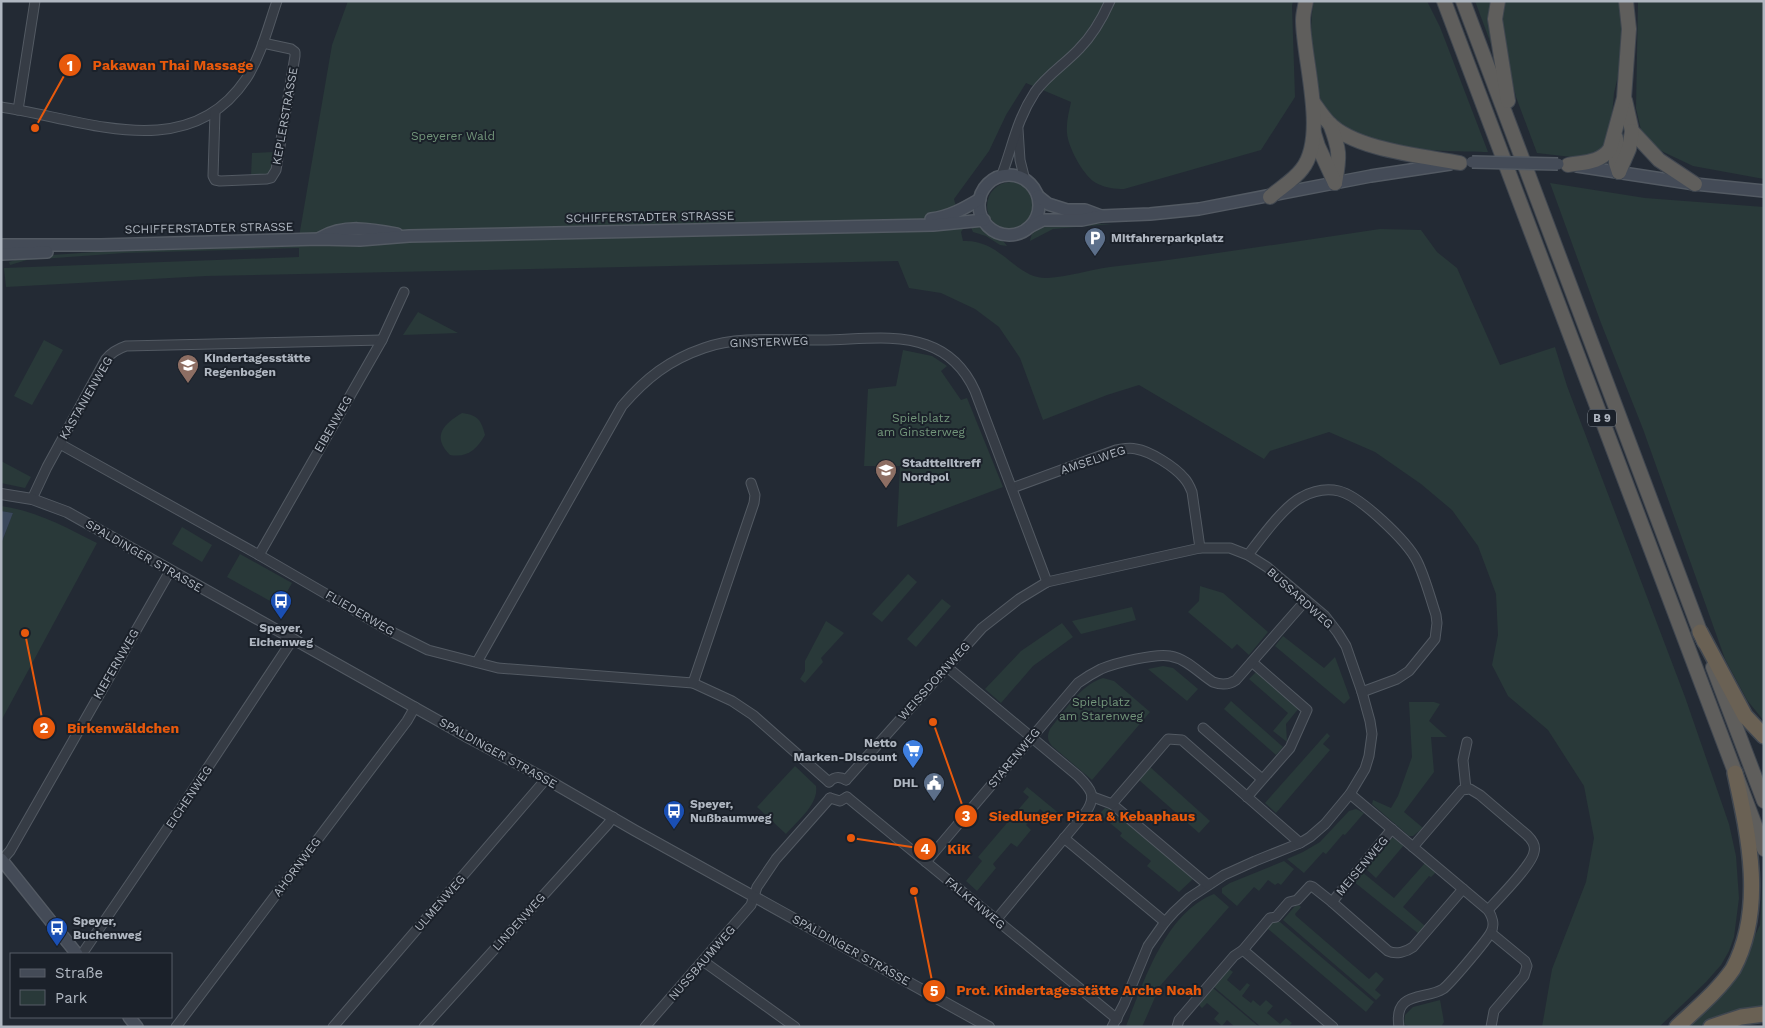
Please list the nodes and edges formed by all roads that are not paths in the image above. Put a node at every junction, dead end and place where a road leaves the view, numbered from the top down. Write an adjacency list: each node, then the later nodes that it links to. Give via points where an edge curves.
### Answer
1 (35, 1): 15 (street)
2 (276, 1): 11 (street)
3 (1110, 1): 17 (street, via 1099,25 1036,90)
4 (1306, 1): 13 (highway, via 1302,19)
5 (1437, 1): 10 (highway)
6 (1444, 1): 10 (highway, B 9)
7 (1463, 1): 21 (highway, B 9)
8 (1498, 1): 21 (highway, via 1494,19)
9 (1626, 1): 12 (highway, via 1629,29)
10 (1452, 22): 66 (highway, B 9)
11 (262, 43): 16 (street, via 246,80); 16 (street, KEPLERSTRASSE, via 295,52 276,170 271,178 215,180)
12 (1624, 98): 19 (highway); 22 (highway)
13 (1313, 102): 18 (highway); 20 (highway)
14 (1, 107): 15 (street)
15 (18, 110): 16 (street, via 121,129 155,131 178,128)
16 (215, 112)
17 (1018, 123): 26 (street); 27 (street, via 1020,160)
18 (1330, 124): 23 (highway, via 1370,145); 28 (highway, via 1340,158)
19 (1617, 125): 24 (highway, via 1605,156 1595,161); 25 (highway, via 1616,163)
20 (1313, 130): 28 (highway); 32 (highway, via 1310,152 1302,169)
21 (1513, 131): 54 (highway, B 9)
22 (1632, 131): 25 (highway, via 1629,149); 29 (highway, via 1660,160)
23 (1466, 163): 24 (main road, bridge); 28 (main road)
24 (1563, 164): 25 (main road)
25 (1619, 172): 29 (main road)
26 (1001, 177): 27 (main road, via 1017,176); 33 (main road, via 986,187)
27 (1025, 180): 31 (main road)
28 (1335, 183): 32 (main road)
29 (1695, 184): 30 (main road)
30 (1764, 191)
31 (1038, 196): 34 (main road, via 1048,204 1066,210 1085,210); 37 (main road, via 1039,212)
32 (1270, 197): 34 (main road, via 1199,209)
33 (980, 199): 35 (main road); 36 (main road, SCHIFFERSTADTER STRASSE, via 940,218)
34 (1101, 216): 37 (main road, via 1082,220 1043,220)
35 (984, 220): 36 (main road, SCHIFFERSTADTER STRASSE); 37 (main road, via 993,231 1007,235 1023,232)
36 (893, 225): 39 (main road, SCHIFFERSTADTER STRASSE)
37 (1031, 226)
38 (1, 245): 39 (main road, SCHIFFERSTADTER STRASSE)
39 (101, 245): 40 (main road, SCHIFFERSTADTER STRASSE, via 76,250)
40 (1, 254)
41 (404, 292): 42 (street, EIBENWEG)
42 (382, 340): 43 (street, KASTANIENWEG, via 119,348 106,359); 49 (street, EIBENWEG)
43 (60, 444): 47 (street, KASTANIENWEG); 49 (street, FLIEDERWEG)
44 (751, 483): 59 (street, via 754,503)
45 (1012, 488): 48 (street, AMSELWEG, via 1116,450 1126,448 1148,452 1189,483); 52 (street, GINSTERWEG); 56 (street, GINSTERWEG, via 969,378 952,358 928,345 899,338 736,342 702,348 655,372 622,406)
46 (1, 494): 47 (street, SPALDINGER STRASSE)
47 (32, 499): 51 (street, SPALDINGER STRASSE, via 67,512)
48 (1200, 548): 50 (street, BUSSARDWEG, via 1230,548); 52 (street, BUSSARDWEG)
49 (259, 555): 56 (street, FLIEDERWEG, via 418,645)
50 (1248, 555): 53 (street, BUSSARDWEG); 60 (street, via 1292,503 1323,490 1349,495 1407,545 1418,562 1436,615 1435,639 1404,675)
51 (170, 571): 55 (street, SPALDINGER STRASSE); 85 (street, KIEFERNWEG)
52 (1048, 582): 58 (street, WEISSDORNWEG, via 998,614)
53 (1306, 600): 57 (street, STARENWEG); 60 (street, BUSSARDWEG, via 1325,616 1346,646)
54 (1700, 632): 63 (highway, B 9, via 1746,716); 77 (highway, B 9)
55 (293, 639): 61 (street, SPALDINGER STRASSE); 97 (street, EICHENWEG)
56 (477, 662): 59 (street, FLIEDERWEG, via 498,668)
57 (1252, 662): 64 (street, STARENWEG, via 1236,680 1225,684 1213,682 1170,656 1103,668 1078,684); 68 (street, via 1308,710 1290,748)
58 (947, 667): 64 (street); 69 (street, WEISSDORNWEG)
59 (693, 684): 70 (street, FLIEDERWEG, via 732,701 753,715)
60 (1362, 692): 72 (street, BUSSARDWEG, via 1372,734 1365,769)
61 (415, 706): 67 (street, SPALDINGER STRASSE); 103 (street, AHORNWEG, via 407,721)
62 (1203, 728): 68 (street)
63 (1764, 736)
64 (1031, 738): 74 (street, via 1078,776); 86 (street, STARENWEG)
65 (1467, 742): 71 (street, via 1463,760)
66 (1735, 773): 84 (highway, B 9); 112 (highway, via 1757,888 1756,910 1751,931 1733,969)
67 (546, 779): 79 (street, SPALDINGER STRASSE); 104 (street, ULMENWEG)
68 (1262, 779): 75 (street)
69 (846, 780): 70 (street, via 835,778); 73 (street, via 850,788)
70 (828, 782): 76 (street)
71 (1466, 789): 83 (street, via 1456,796); 91 (street, via 1475,791 1533,841 1534,852 1528,864)
72 (1350, 794): 80 (street, MEISENWEG); 82 (street, BUSSARDWEG, via 1318,831)
73 (848, 797): 76 (street, via 840,801); 86 (street, FALKENWEG)
74 (1093, 797): 78 (street); 81 (street, via 1091,805)
75 (1247, 797): 78 (street, via 1182,740 1168,739); 82 (street)
76 (830, 798): 89 (street, via 776,859)
77 (1764, 802)
78 (1112, 804): 87 (street)
79 (613, 817): 89 (street, SPALDINGER STRASSE); 105 (street, LINDENWEG)
80 (1392, 829): 83 (street, MEISENWEG); 90 (street, MEISENWEG)
81 (1064, 838): 92 (street); 93 (street)
82 (1300, 844): 87 (street, BUSSARDWEG, via 1239,867)
83 (1413, 847): 88 (street, MEISENWEG)
84 (1764, 849)
85 (2, 860): 96 (main road)
86 (926, 862): 92 (street, FALKENWEG)
87 (1208, 885): 93 (street, BUSSARDWEG, via 1182,904)
88 (1463, 888): 90 (street, MEISENWEG, via 1413,947 1398,953 1388,951); 91 (street, MEISENWEG)
89 (754, 896): 98 (street, NUSSBAUMWEG, via 748,909); 108 (street, SPALDINGER STRASSE)
90 (1332, 902): 95 (street, MEISENWEG, via 1310,886 1270,918)
91 (1488, 910): 94 (street, via 1492,920)
92 (996, 920): 102 (street, FALKENWEG)
93 (1165, 922): 102 (street, BUSSARDWEG, via 1144,955)
94 (1491, 933): 101 (street, via 1442,990 1412,998 1400,1009); 111 (street, via 1527,966 1524,976 1494,1011)
95 (1244, 950): 100 (street, via 1234,956); 110 (street)
96 (76, 953)
97 (83, 953)
98 (704, 961): 106 (street, NUSSBAUMWEG); 107 (street)
99 (1764, 1014): 113 (highway, via 1741,1017)
100 (1178, 1024): 109 (street)
101 (1398, 1024)
102 (1113, 1025)
103 (176, 1027)
104 (334, 1027)
105 (424, 1027)
106 (645, 1027)
107 (795, 1027)
108 (989, 1027)
109 (1187, 1027)
110 (1333, 1027)
111 (1491, 1027)
112 (1677, 1027)
113 (1711, 1027)

